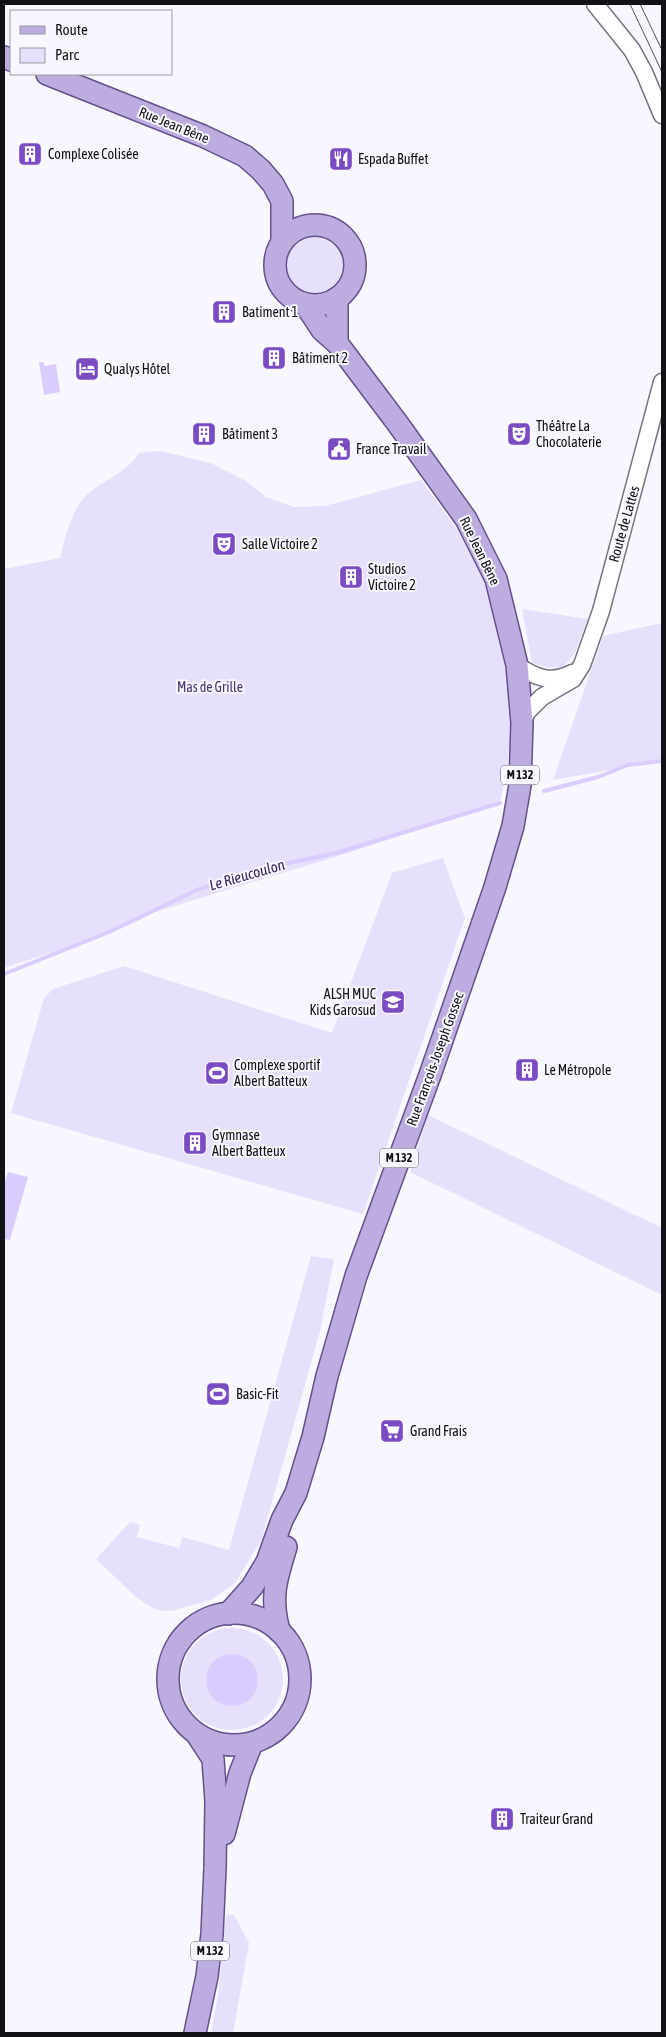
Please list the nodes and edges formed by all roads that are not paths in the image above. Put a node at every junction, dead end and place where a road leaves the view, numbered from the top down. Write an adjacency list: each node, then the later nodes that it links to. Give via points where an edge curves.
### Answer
1 (595, 4): 3 (street, via 632,50)
2 (50, 75): 4 (main road, Rue Jean Bène, via 245,156 273,184)
3 (662, 115)
4 (282, 201): 5 (main road, Rue Jean Bène); 6 (main road)
5 (312, 225): 6 (main road, via 296,230); 7 (main road, via 333,229 352,249 354,273 351,283)
6 (282, 241): 8 (main road, via 275,260 276,276 290,297)
7 (338, 298): 8 (main road, via 325,304); 9 (main road)
8 (305, 304): 9 (main road, Rue Jean Bène, via 322,330)
9 (337, 343): 12 (main road, Rue Jean Bène, via 466,519 496,579)
10 (662, 382): 11 (street, Route de Lattes, via 601,611)
11 (582, 665): 12 (street, via 561,679 547,679); 13 (street, Route de Lattes, via 573,679 542,697)
12 (517, 666): 13 (main road, Rue Jean Bène / M 132)
13 (522, 723): 14 (main road, Rue Jean Bène / M 132, via 520,784)
14 (513, 826): 15 (main road, Rue François-Joseph Gossec / M 132, via 430,1075 356,1276)
15 (296, 1493): 16 (main road, Rue François-Joseph Gossec / M 132, via 267,1562 252,1587); 17 (main road, Rue François-Joseph Gossec / M 132, via 292,1524 274,1593)
16 (228, 1614): 17 (main road, via 245,1614); 18 (main road, via 198,1623 179,1642 171,1658 169,1694 176,1713)
17 (279, 1631): 19 (main road, via 292,1647 298,1667 296,1698 290,1714 279,1727)
18 (198, 1736): 19 (main road, via 220,1744); 20 (main road, M 132, via 213,1760)
19 (252, 1743): 20 (main road, M 132, via 240,1773)
20 (216, 1868): 21 (main road, M 132, via 208,1976)
21 (196, 2033)

